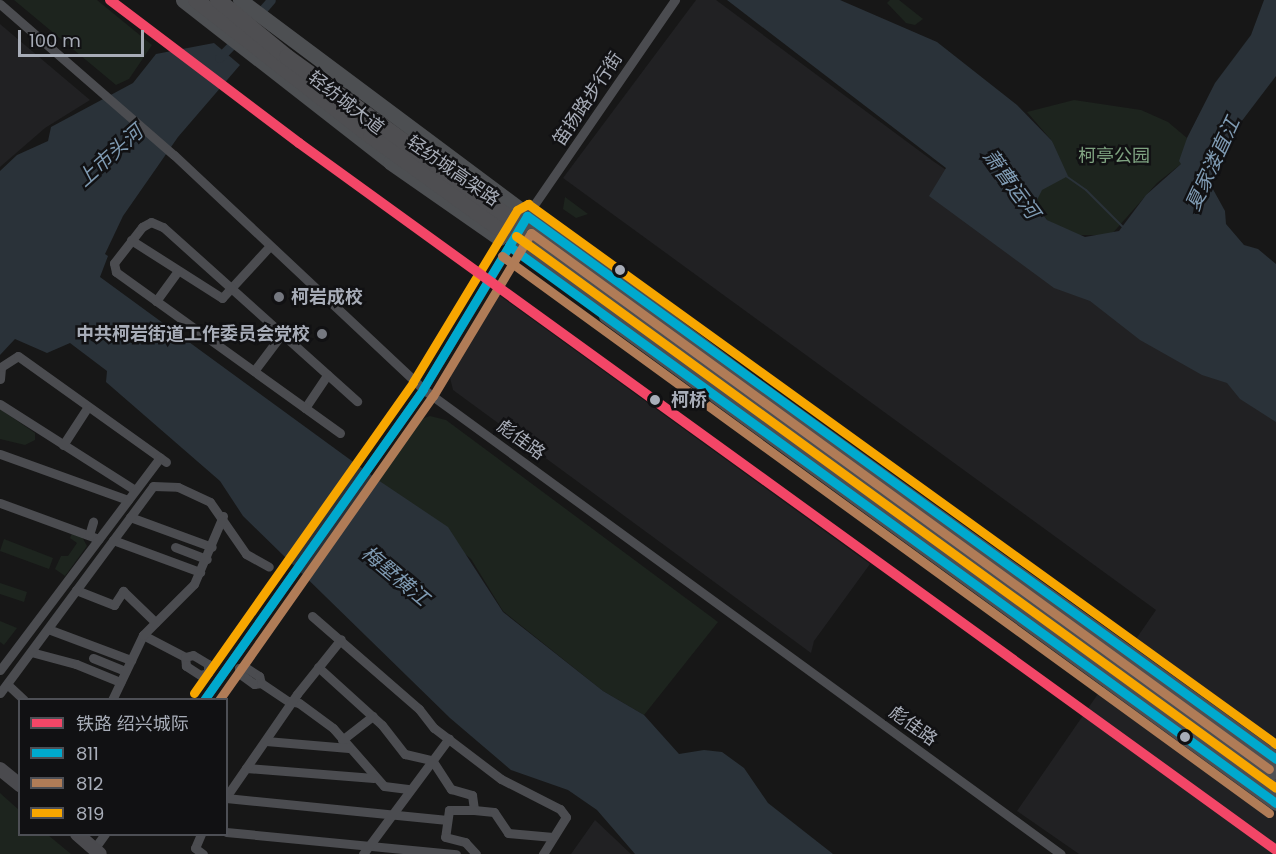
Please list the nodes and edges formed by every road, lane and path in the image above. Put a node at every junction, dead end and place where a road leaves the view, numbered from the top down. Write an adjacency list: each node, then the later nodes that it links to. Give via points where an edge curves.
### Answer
1 (183, 0): 9 (main road, 轻纺城大道, via 390,162)
2 (196, 0): 73 (highway, 轻纺城高架路, via 371,136)
3 (218, 0): 69 (highway, 轻纺城高架路, via 287,57)
4 (240, 0): 7 (main road, 轻纺城大道)
5 (675, 0): 7 (street, 笛扬路步行街)
6 (0, 4): 10 (street, 彪佳路, via 174,155)
7 (527, 216): 9 (street, 笛扬路步行街); 65 (main road, 轻纺城大道)
8 (131, 240): 11 (street); 12 (street, via 151,222 162,227); 13 (street, via 114,262 116,272)
9 (509, 246): 18 (street, 笛扬路步行街); 76 (main road, 轻纺城大道)
10 (268, 248): 12 (street); 18 (street, 彪佳路)
11 (178, 271): 12 (street, via 215,296 222,297); 13 (street)
12 (230, 288): 14 (street)
13 (156, 301): 15 (street)
14 (282, 335): 15 (street); 16 (street)
15 (254, 371): 22 (street)
16 (327, 375): 19 (street); 22 (street)
17 (0, 379): 21 (street, via 1,367 9,358 18,356)
18 (423, 389): 49 (street, 笛扬路步行街); 92 (street, 彪佳路)
19 (357, 401)
20 (0, 404): 24 (street)
21 (87, 408): 24 (street); 26 (street, via 163,460)
22 (305, 408): 23 (street)
23 (340, 433)
24 (63, 445): 26 (street)
25 (0, 454): 27 (street)
26 (135, 490): 27 (street)
27 (128, 500): 33 (street)
28 (0, 502): 32 (street)
29 (130, 516): 30 (street, via 153,486 178,487 210,502); 34 (street); 36 (street)
30 (223, 516): 36 (street); 38 (street, via 246,554)
31 (93, 522): 32 (street)
32 (89, 535): 33 (street)
33 (99, 539): 51 (street)
34 (113, 540): 39 (street); 40 (street)
35 (175, 547): 37 (street)
36 (212, 547): 37 (street)
37 (207, 559): 39 (street)
38 (269, 567)
39 (200, 572): 42 (street, via 183,598)
40 (76, 590): 42 (street, via 114,606 123,591); 43 (street)
41 (312, 616): 45 (street)
42 (155, 622): 44 (street)
43 (48, 629): 46 (street); 48 (street)
44 (143, 634): 48 (street); 53 (street, via 184,657 193,655 208,664 208,672)
45 (341, 639): 50 (street); 62 (street)
46 (31, 652): 54 (street, via 76,664); 55 (street)
47 (93, 658): 52 (street)
48 (131, 660): 52 (street)
49 (235, 666): 53 (street, 笛扬路步行街); 60 (street, via 254,684 261,683)
50 (318, 667): 60 (street); 61 (street)
51 (0, 670)
52 (126, 671): 54 (street)
53 (219, 680): 59 (street, 笛扬路步行街)
54 (120, 682): 58 (street)
55 (7, 684): 56 (street); 57 (street)
56 (0, 693)
57 (23, 698)
58 (112, 698)
59 (205, 698)
60 (294, 702): 63 (street); 64 (street, via 333,728)
61 (373, 716): 64 (street); 66 (street, via 405,754)
62 (449, 738): 66 (street); 84 (street, via 501,779 560,809 566,817)
63 (266, 741): 64 (street); 67 (street)
64 (346, 744): 70 (street)
65 (1276, 759)
66 (432, 760): 72 (street); 77 (street, via 451,789 472,795)
67 (246, 768): 70 (street); 74 (street)
68 (0, 769): 71 (main road)
69 (1276, 772)
70 (374, 778): 72 (street, via 384,786)
71 (18, 783)
72 (410, 789): 78 (street)
73 (1276, 790)
74 (228, 794)
75 (228, 797): 78 (street)
76 (1276, 803)
77 (474, 810): 79 (street, via 449,810); 84 (street, via 494,812 508,833)
78 (392, 814): 79 (street); 85 (street)
79 (446, 820): 90 (street, via 445,837 465,842)
80 (228, 832): 85 (street)
81 (79, 836): 86 (main road)
82 (104, 836): 86 (street)
83 (200, 836): 87 (street, via 195,848)
84 (553, 837): 91 (street)
85 (369, 845): 88 (street); 89 (street)
86 (97, 851)
87 (203, 854)
88 (363, 854)
89 (456, 854)
90 (476, 854)
91 (543, 854)
92 (1061, 854)

